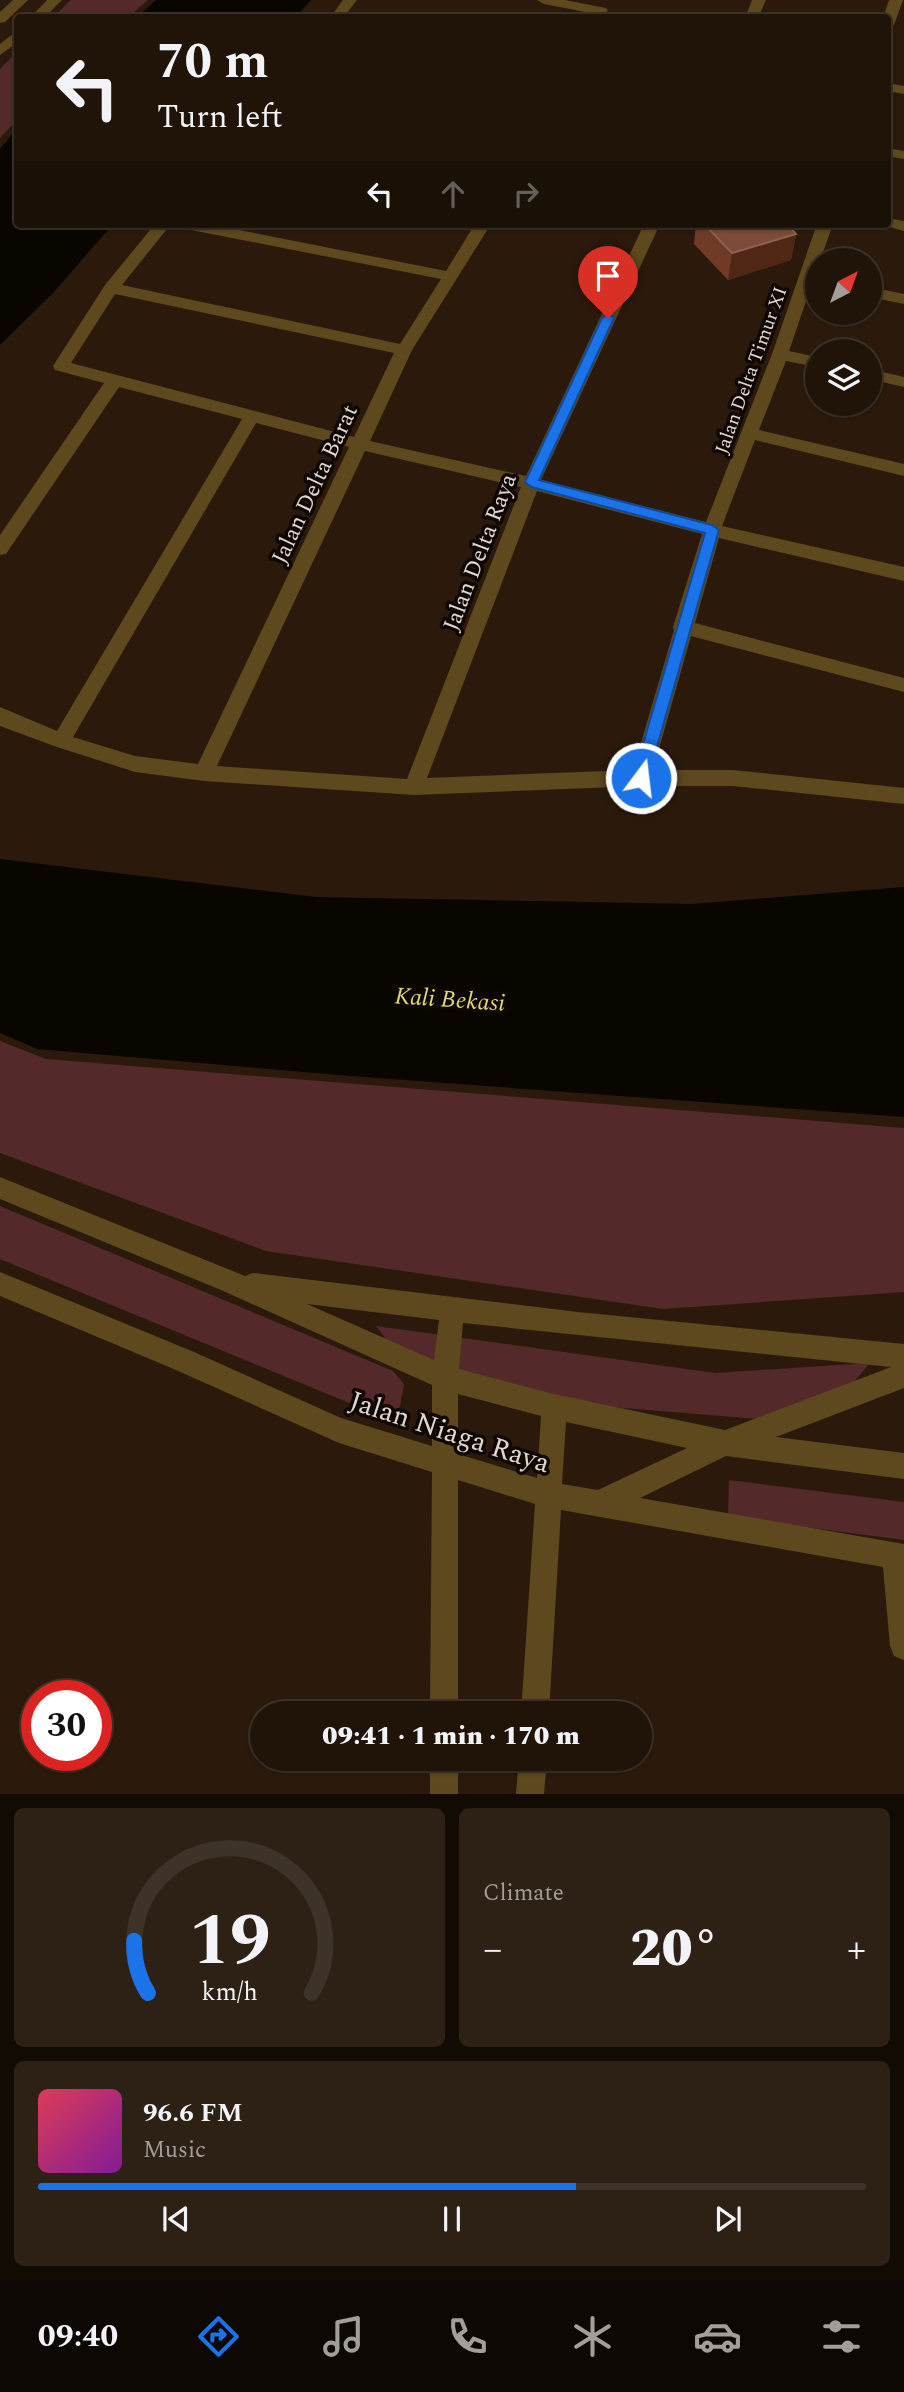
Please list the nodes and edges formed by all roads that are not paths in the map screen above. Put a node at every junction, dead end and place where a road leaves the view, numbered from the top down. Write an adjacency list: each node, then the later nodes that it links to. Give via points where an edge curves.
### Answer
1 (21, 0): 8 (street)
2 (55, 0): 6 (street)
3 (350, 0): 7 (street)
4 (544, 0): 5 (street)
5 (602, 9)
6 (40, 14)
7 (339, 14)
8 (1, 18)
9 (14, 38): 10 (street)
10 (0, 51)
11 (160, 228): 18 (street)
12 (206, 228): 17 (street)
13 (480, 228): 17 (street, Jalan Delta Barat)
14 (650, 228): 32 (street, Jalan Delta Raya)
15 (824, 228): 16 (street, Jalan Delta Timur XI)
16 (819, 248)
17 (449, 276): 22 (street, Jalan Delta Barat)
18 (111, 288): 22 (street); 26 (street, via 60,363)
19 (882, 294): 21 (street)
20 (805, 295): 23 (street, Jalan Delta Timur XI)
21 (904, 299)
22 (404, 350): 30 (street, Jalan Delta Barat)
23 (780, 354): 24 (street); 29 (street, Jalan Delta Timur XI)
24 (805, 359)
25 (882, 377): 27 (street)
26 (114, 381): 28 (street); 34 (street)
27 (904, 382)
28 (252, 416): 30 (street); 39 (street)
29 (749, 433): 31 (street); 33 (street, Jalan Delta Timur XI)
30 (359, 444): 32 (street); 40 (street, Jalan Delta Barat)
31 (904, 470)
32 (531, 482): 33 (street); 42 (street, Jalan Delta Raya)
33 (712, 530): 35 (street); 36 (street, Jalan Delta Timur XI)
34 (0, 549)
35 (904, 574)
36 (682, 627): 37 (street); 41 (street, Jalan Delta Timur XI)
37 (904, 685)
38 (0, 715): 39 (street)
39 (61, 741): 40 (street, via 135,764)
40 (204, 773): 42 (street)
41 (641, 778): 42 (street); 43 (street, via 733,778)
42 (414, 787)
43 (904, 796)
44 (0, 1188): 45 (street)
45 (230, 1282): 47 (street); 50 (street)
46 (0, 1284): 53 (street, Jalan Niaga Raya, via 339,1430)
47 (452, 1311): 48 (street, via 647,1334); 50 (street)
48 (904, 1356)
49 (904, 1375): 52 (street)
50 (445, 1378): 51 (street); 53 (street)
51 (554, 1407): 52 (street); 55 (street)
52 (725, 1443): 54 (street); 56 (street)
53 (446, 1464): 55 (street, Jalan Niaga Raya); 59 (street)
54 (904, 1466)
55 (549, 1495): 56 (street, Jalan Niaga Raya); 60 (street)
56 (597, 1505): 57 (street, Jalan Niaga Raya)
57 (900, 1557): 58 (street)
58 (904, 1646)
59 (444, 1701)
60 (536, 1701)
61 (444, 1771): 63 (street)
62 (532, 1771): 64 (street)
63 (444, 1794)
64 (530, 1794)

